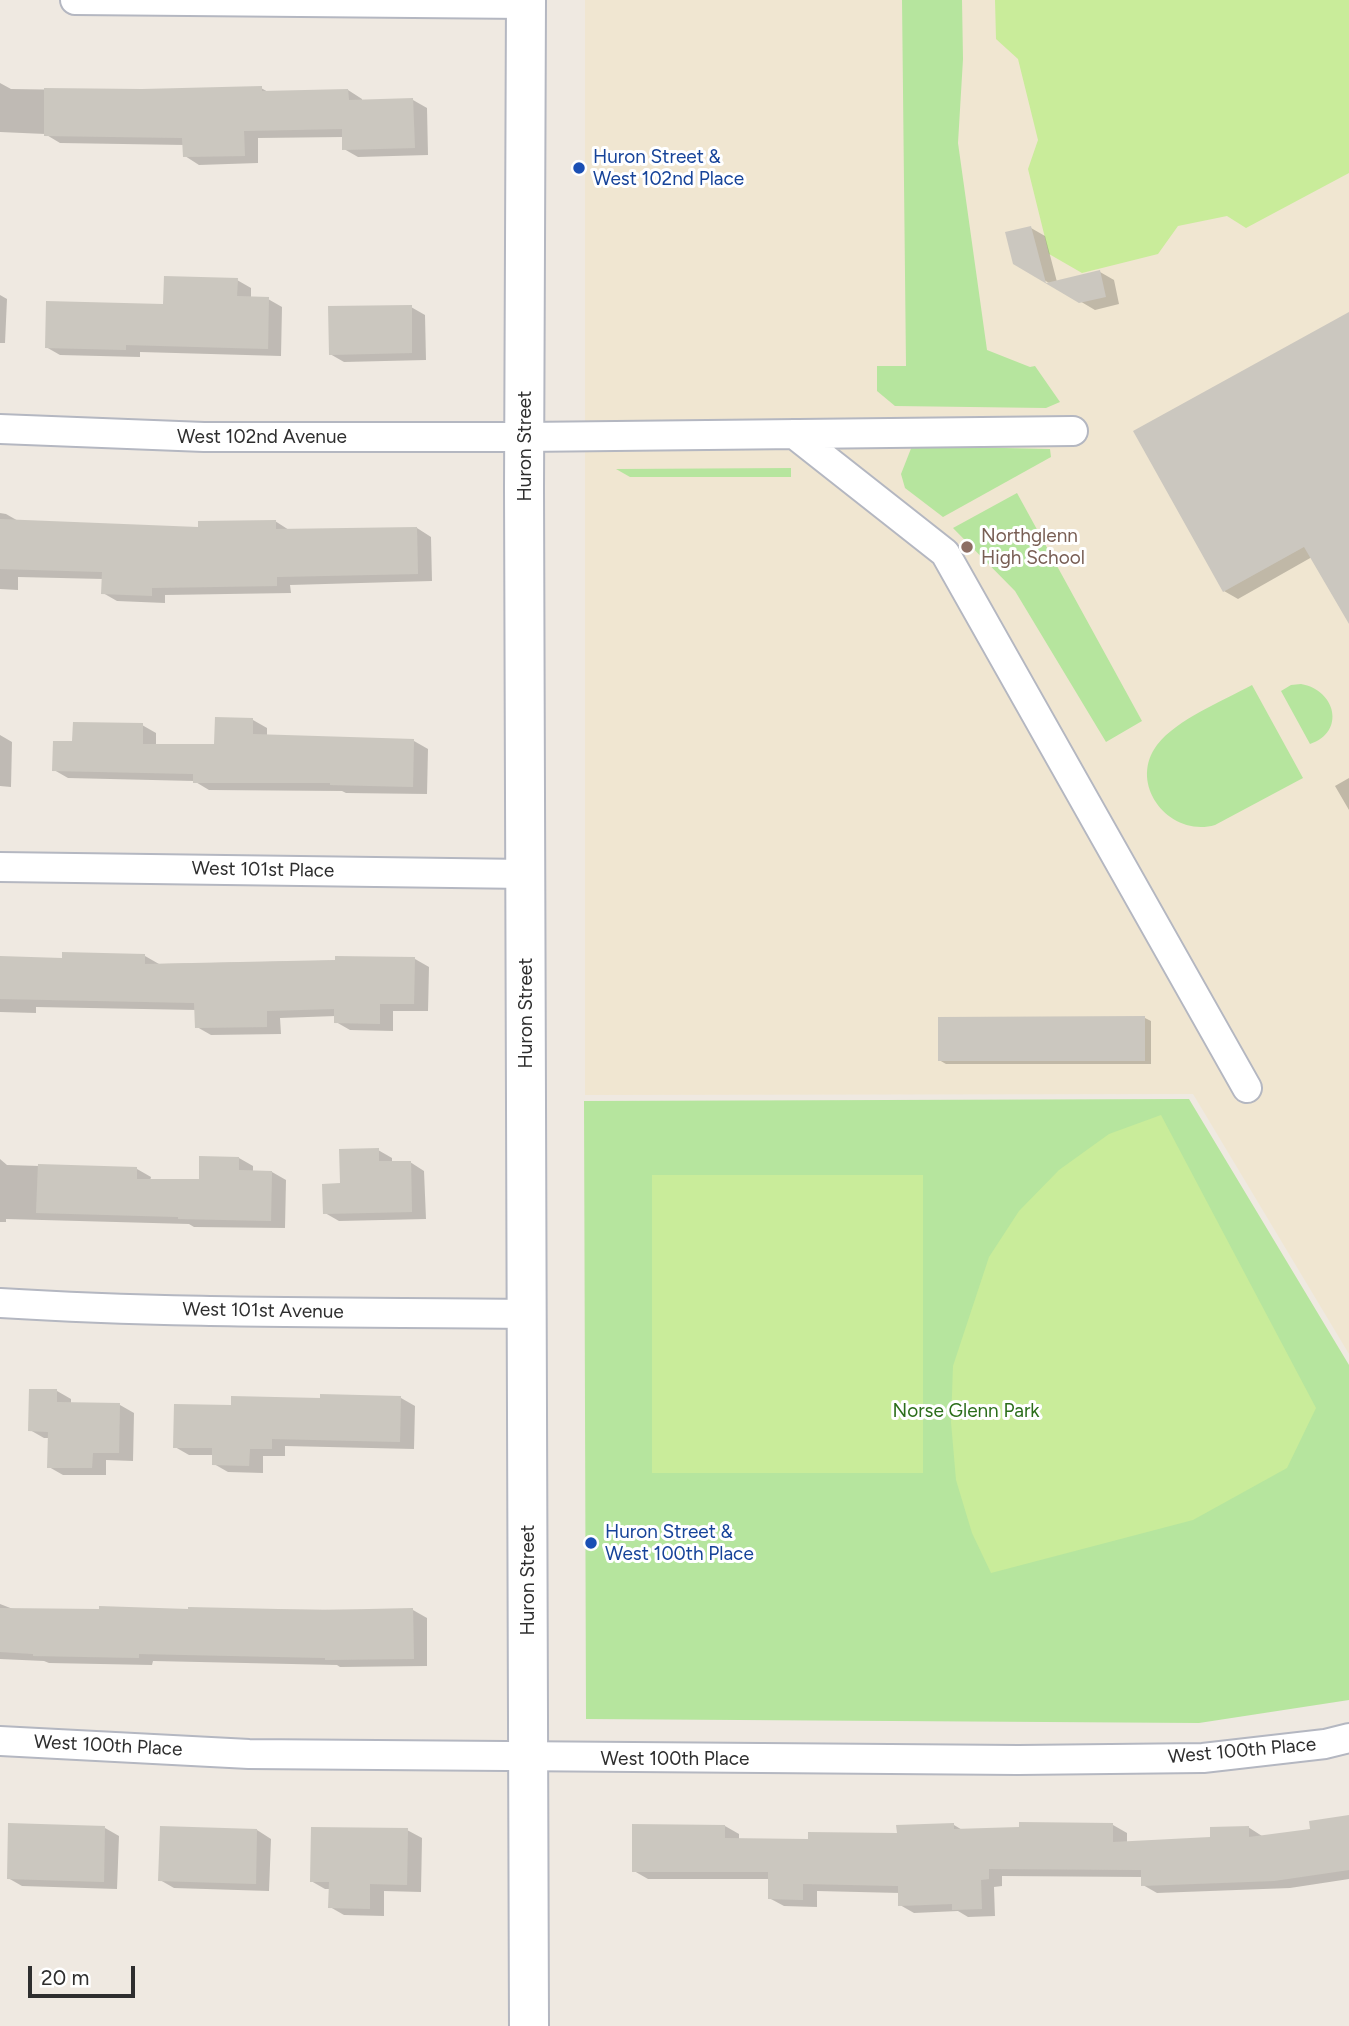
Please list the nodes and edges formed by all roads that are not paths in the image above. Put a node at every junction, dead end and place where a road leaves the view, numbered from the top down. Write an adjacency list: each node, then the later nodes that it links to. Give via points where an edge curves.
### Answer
1 (75, 0): 2 (street)
2 (526, 2): 6 (main road, Huron Street)
3 (0, 429): 6 (street, West 102nd Avenue, via 204,437)
4 (1073, 431): 5 (street, West 102nd Avenue)
5 (793, 434): 6 (street, West 102nd Avenue); 9 (street, via 945,553)
6 (524, 437): 8 (main road, Huron Street)
7 (0, 867): 8 (street, West 101st Place)
8 (526, 874): 11 (main road, Huron Street)
9 (1247, 1088)
10 (0, 1303): 11 (street, West 101st Avenue)
11 (527, 1314): 14 (main road, Huron Street)
12 (1349, 1738): 14 (street, West 100th Place, via 1203,1758)
13 (0, 1741): 14 (street, West 100th Place, via 249,1754)
14 (528, 1758): 15 (main road, Huron Street)
15 (529, 2026)

